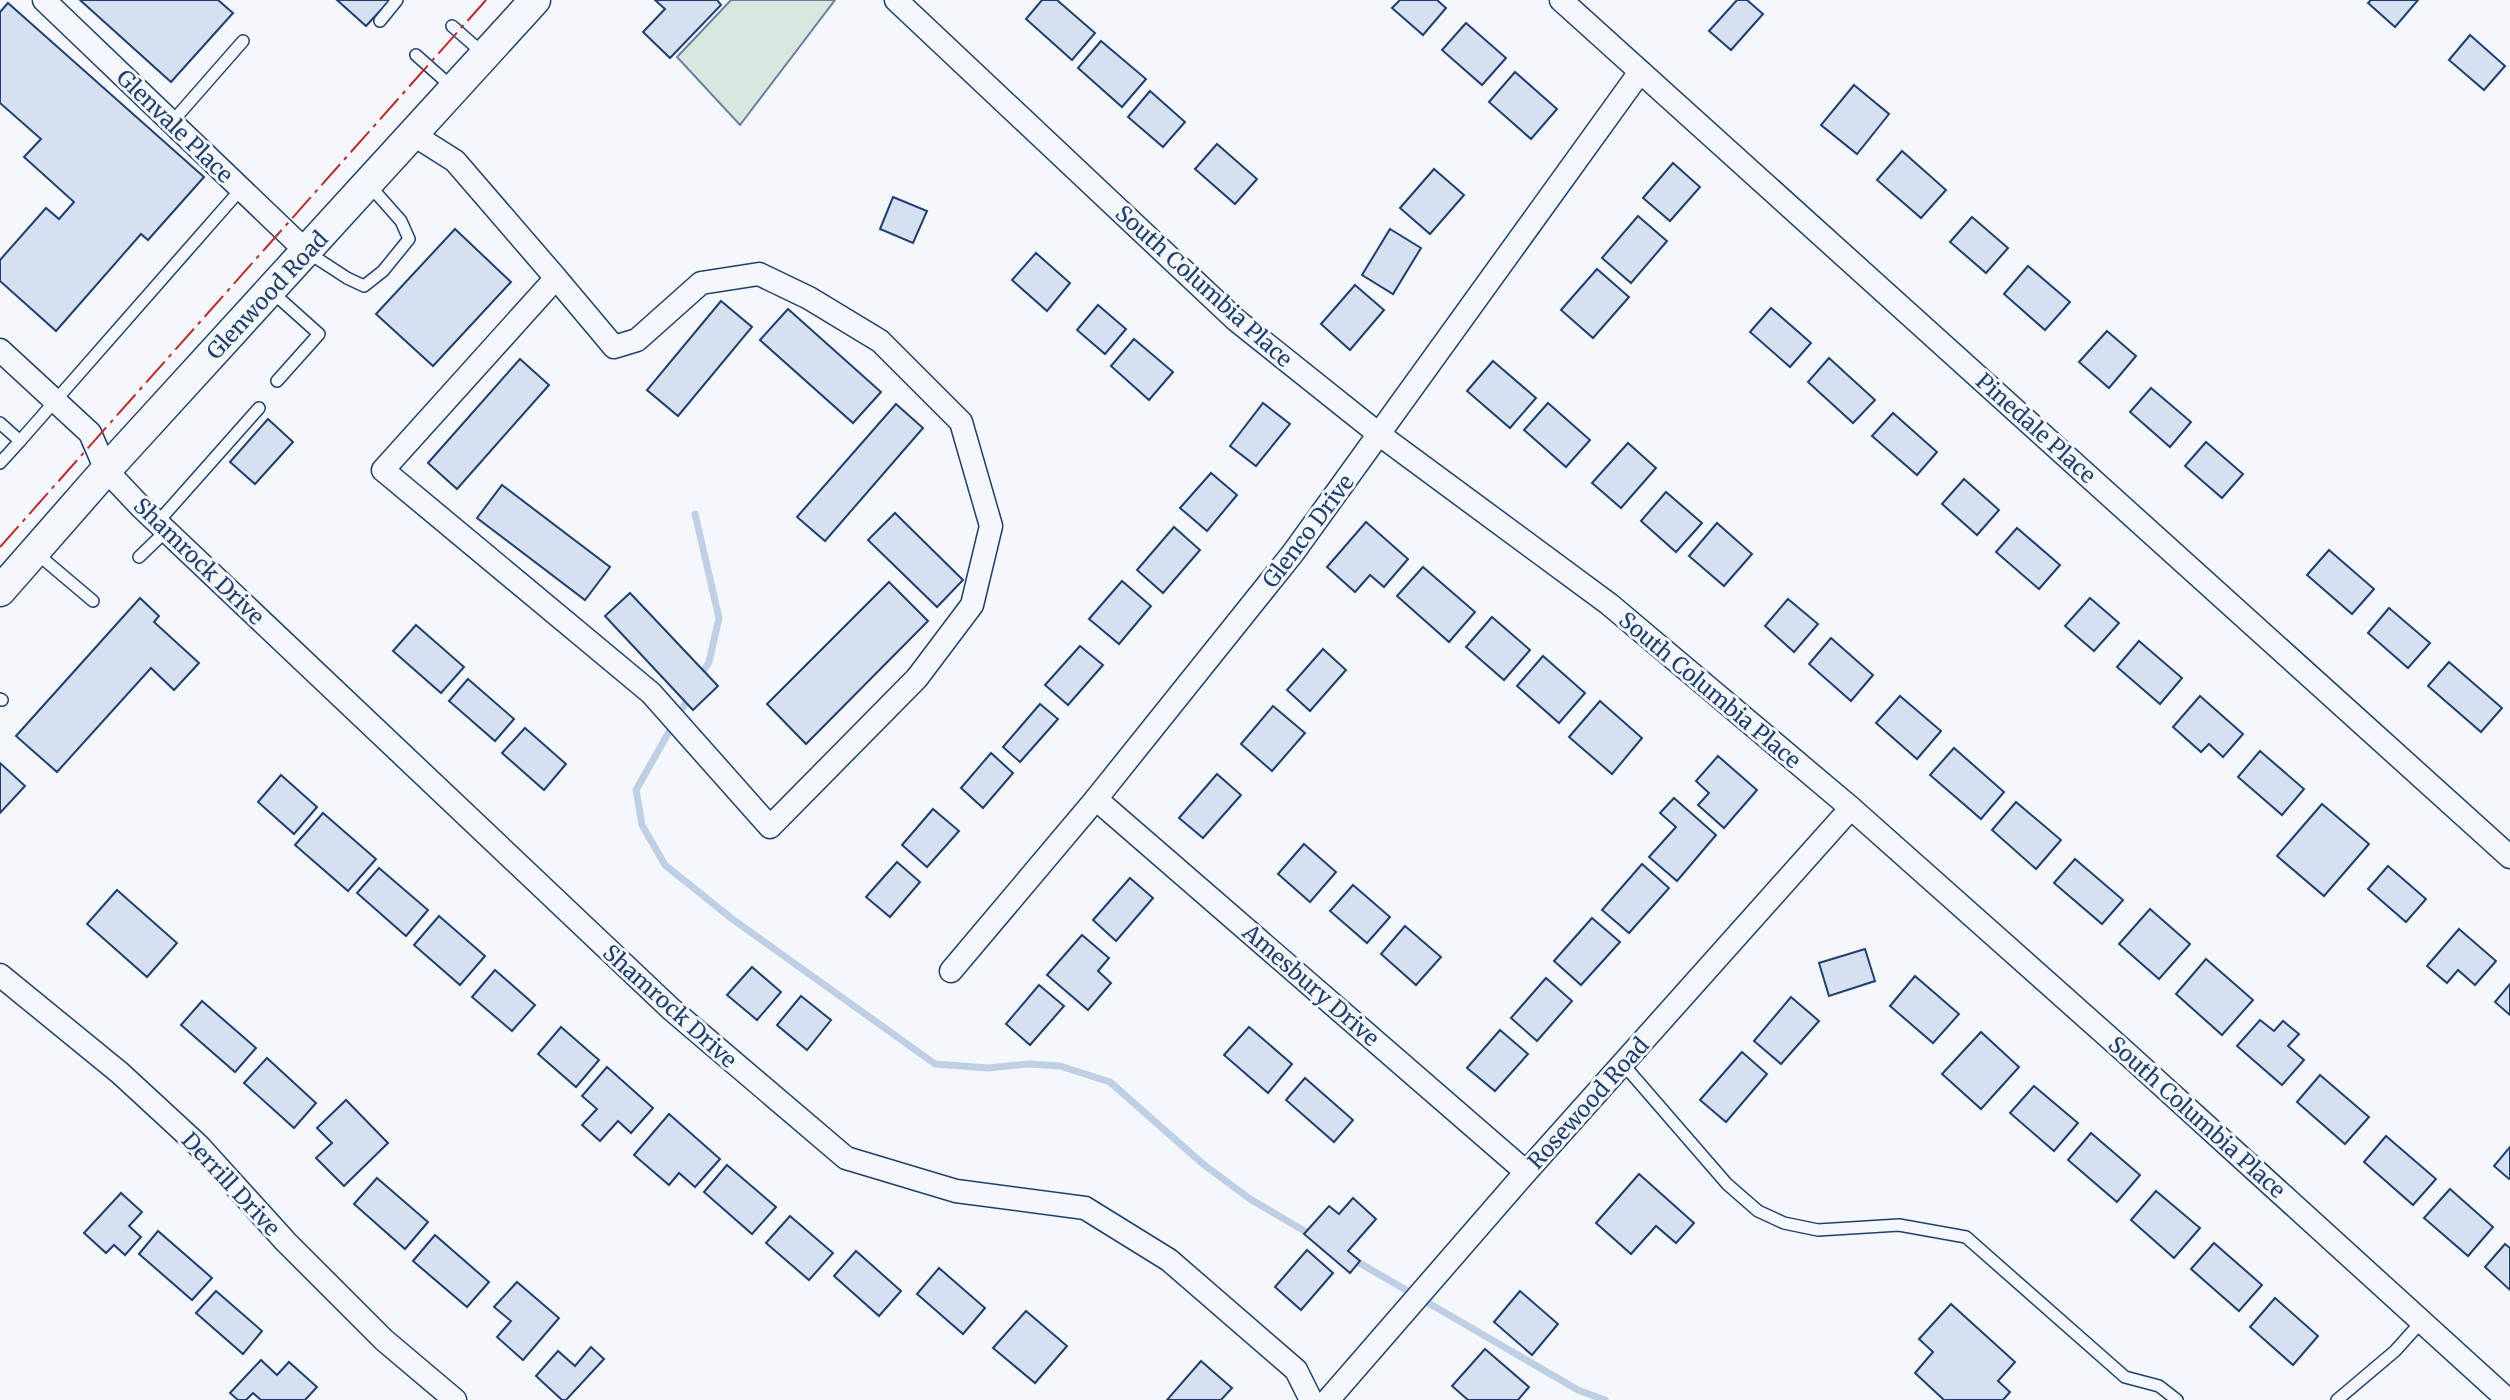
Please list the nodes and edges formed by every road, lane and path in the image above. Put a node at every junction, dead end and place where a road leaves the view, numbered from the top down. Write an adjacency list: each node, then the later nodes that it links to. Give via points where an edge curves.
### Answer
1 (44, 0): 13 (street, Glenvale Place)
2 (397, 0): 6 (lane)
3 (896, 0): 25 (street, South Columbia Place, via 1236,320)
4 (1561, 0): 11 (street, Pinedale Place)
5 (533, 1): 10 (main road, Glenwood Road)
6 (380, 21)
7 (452, 26): 10 (lane)
8 (243, 41): 13 (lane)
9 (416, 55): 12 (lane)
10 (486, 55): 12 (main road, Glenwood Road)
11 (1640, 72): 25 (street, Glenco Drive); 36 (street, Pinedale Place)
12 (455, 90): 14 (main road, Glenwood Road)
13 (172, 122): 16 (street, Glenvale Place)
14 (414, 135): 15 (main road, Glenwood Road); 18 (street, via 455,161)
15 (368, 184): 17 (main road, Glenwood Road); 17 (lane, via 401,221 409,239 383,271 364,286)
16 (241, 189): 17 (street, Glenvale Place); 22 (lane)
17 (307, 252): 19 (main road, Glenwood Road)
18 (556, 278): 18 (street, via 383,470 651,693 770,827 917,678 972,605 991,526 961,422 880,341 759,274 701,283 637,340 614,347)
19 (270, 291): 21 (lane, via 319,334); 28 (main road, Glenwood Road)
20 (0, 350): 22 (street)
21 (277, 381)
22 (55, 401): 26 (lane); 28 (street, via 90,433)
23 (259, 408): 29 (lane)
24 (0, 423): 26 (lane)
25 (1380, 435): 34 (street, Glenco Drive); 35 (street, South Columbia Place, via 1609,604)
26 (20, 441): 27 (lane)
27 (0, 463)
28 (106, 470): 29 (street, Shamrock Drive); 30 (main road, Glenwood Road)
29 (162, 527): 31 (lane); 43 (street, Shamrock Drive, via 671,1009 846,1158 956,1191 1085,1208 1169,1260 1296,1370)
30 (34, 552): 32 (main road, Glenwood Road); 33 (lane)
31 (139, 557)
32 (0, 591)
33 (93, 601)
34 (1096, 799): 37 (street, Glenco Drive); 40 (street, Amesbury Drive)
35 (1851, 808): 39 (street, Rosewood Road); 41 (street, South Columbia Place)
36 (2510, 857)
37 (951, 971)
38 (0, 975): 42 (street, Derrill Drive, via 198,1145 384,1340)
39 (1623, 1064): 40 (street, Rosewood Road); 45 (lane, via 1727,1184 1758,1211 1818,1230 1899,1225 1966,1237 2125,1377 2159,1386)
40 (1526, 1172): 44 (street, Rosewood Road)
41 (2422, 1321): 46 (lane); 47 (street, South Columbia Place)
42 (455, 1400)
43 (1311, 1400)
44 (1328, 1400)
45 (2177, 1400)
46 (2337, 1400)
47 (2508, 1400)

